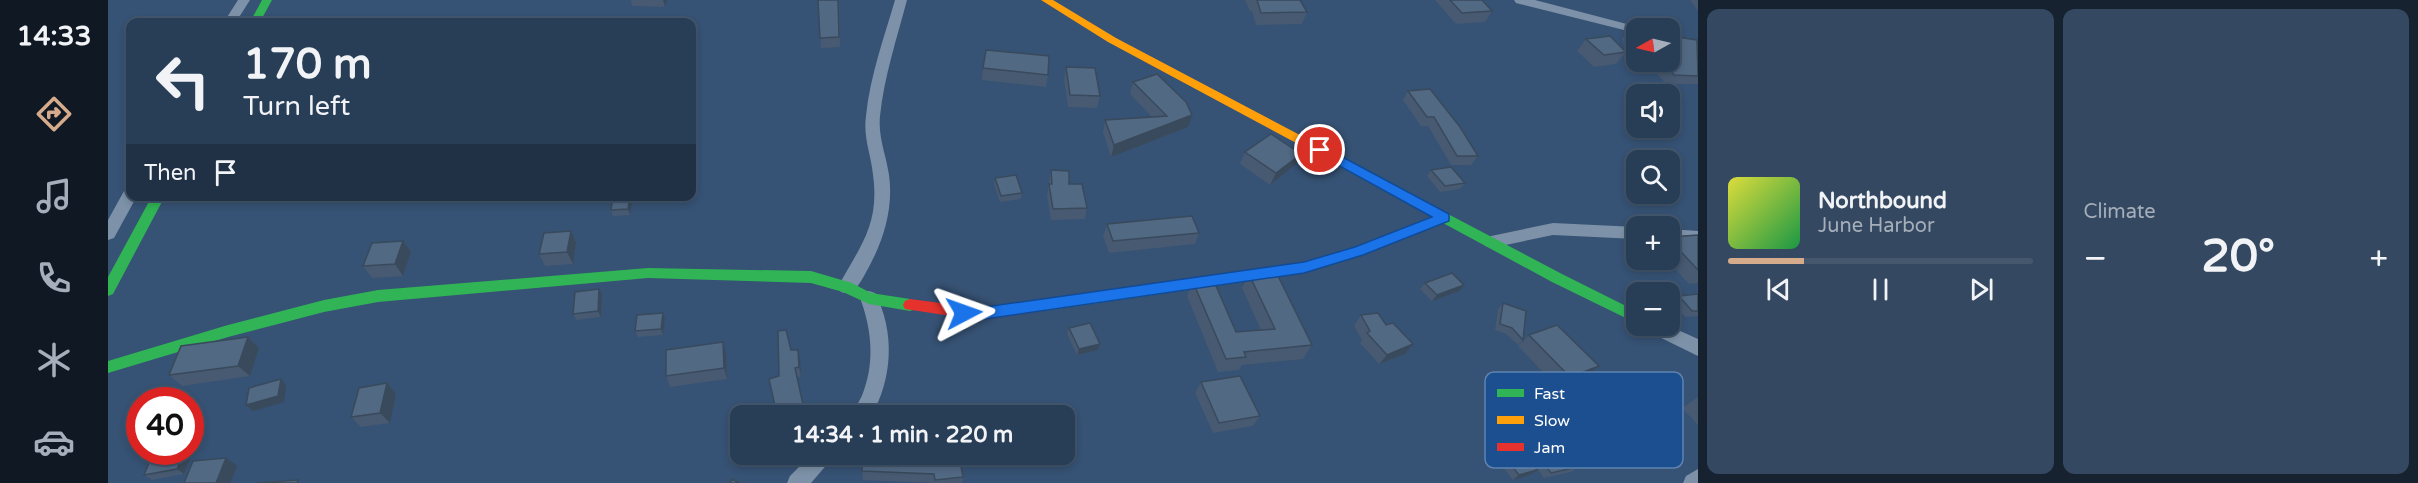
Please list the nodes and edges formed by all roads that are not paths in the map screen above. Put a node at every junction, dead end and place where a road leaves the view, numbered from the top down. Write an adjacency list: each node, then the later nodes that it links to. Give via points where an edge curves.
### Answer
1 (244, 0): 6 (street)
2 (267, 0): 7 (main road)
3 (902, 0): 17 (street, via 877,84 872,137 883,196 878,228 859,272)
4 (1046, 0): 11 (main road, via 1113,40)
5 (1520, 0): 8 (street)
6 (233, 18)
7 (257, 18)
8 (1626, 26)
9 (127, 201): 13 (street)
10 (156, 201): 18 (main road)
11 (1445, 217): 16 (main road); 19 (main road, via 1304,268 978,314)
12 (1626, 233): 16 (street, via 1553,229)
13 (108, 234)
14 (1680, 236): 15 (street)
15 (1698, 237)
16 (1491, 242): 20 (main road)
17 (847, 286): 19 (main road); 23 (main road, via 811,277 648,273 378,296 228,331)
18 (108, 290)
19 (869, 298): 24 (street, via 877,315 879,365 874,390)
20 (1626, 313)
21 (1673, 336): 22 (street)
22 (1698, 348)
23 (108, 367)
24 (866, 405)
25 (815, 465): 27 (street)
26 (1698, 479): 28 (street)
27 (797, 483)
28 (1693, 483)

